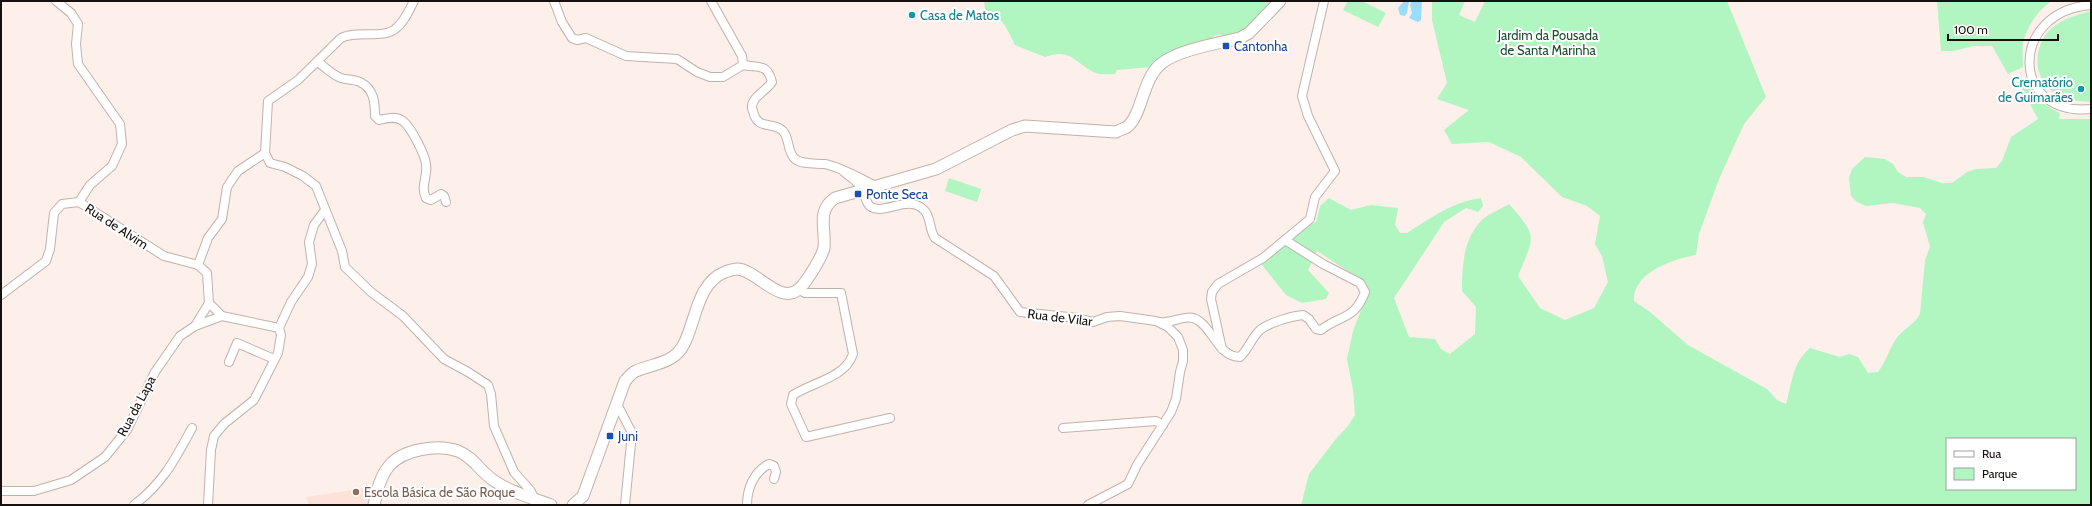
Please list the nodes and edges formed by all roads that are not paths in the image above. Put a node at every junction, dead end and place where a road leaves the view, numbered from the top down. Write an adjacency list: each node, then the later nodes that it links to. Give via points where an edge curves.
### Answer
1 (56, 1): 15 (street, Rua de Alvim, via 71,13 78,24 78,64 120,124 122,144 112,166 90,185)
2 (414, 1): 8 (street, via 395,30 387,33 350,34 341,38)
3 (554, 1): 9 (street, via 562,22 572,38 577,40 586,38 626,56 677,59 710,77 723,77)
4 (712, 1): 9 (street, via 742,56)
5 (1280, 1): 13 (street, via 1249,33 1240,38 1177,55 1162,63 1151,74 1134,118 1127,127 1116,132 1025,126 1012,130 936,169)
6 (1324, 1): 18 (street, via 1302,96 1308,116 1335,171 1316,197 1310,219)
7 (2091, 5): 10 (street, via 2057,15 2046,22 2037,33 2030,50 2029,68 2036,88 2049,101 2066,108)
8 (318, 62): 11 (street, via 268,101); 16 (street, via 342,78 366,86 372,93 375,116 379,120 395,117 403,121 424,156 426,164 423,187 426,198 431,200 440,194)
9 (744, 65): 12 (street, via 761,67 770,73 772,82 751,106 755,119 761,124 783,131 795,159 827,164)
10 (2091, 109)
11 (265, 153): 17 (street, via 270,163 286,167 316,186); 19 (street, via 238,171 226,187 222,219 208,238)
12 (844, 172): 13 (street); 14 (street)
13 (876, 186): 14 (street)
14 (863, 189): 20 (street, via 835,198 827,204 824,211 824,248); 24 (street, Rua de Vilar, via 868,204 873,208 913,204 924,209 935,238 994,276 1020,312 1093,322 1120,316)
15 (79, 202): 19 (street, Rua de Alvim, via 164,256); 21 (street, via 62,204 54,213 50,250 46,262)
16 (446, 202)
17 (325, 210): 26 (street, via 314,225 309,242 312,264 308,277 291,302); 37 (street, via 342,251 345,267 371,292 403,316 444,360 488,385 494,426 514,472)
18 (1285, 240): 27 (street, via 1262,258 1218,284 1212,292 1211,300); 27 (street, via 1360,283 1365,292 1360,306 1321,330 1316,329 1303,315 1292,316 1259,331 1240,357 1232,357)
19 (198, 265): 22 (street, via 207,273)
20 (799, 290): 30 (street, via 790,293 777,291 748,271 736,269 723,273 710,282 701,298 684,345 672,359 634,372 625,381); 31 (street, via 805,294 841,293 853,354 850,362 830,378 793,395 792,404 806,437)
21 (1, 295)
22 (209, 303): 23 (street); 25 (street)
23 (222, 316): 25 (street); 26 (street)
24 (1156, 321): 27 (street, via 1174,322 1188,317 1198,320); 32 (street, Rua de Vilar, via 1168,327 1178,337 1183,350 1176,399)
25 (195, 326): 36 (street, Rua da Lapa, via 180,336 155,372 127,430 105,457 71,480 34,492)
26 (279, 328): 28 (street, via 281,336)
27 (1222, 349)
28 (274, 359): 29 (street, via 237,343); 39 (street, via 254,400 224,424 214,436)
29 (229, 362)
30 (616, 402): 42 (street, via 583,496); 43 (street, via 632,433)
31 (890, 418)
32 (1163, 425): 34 (street, via 1156,422); 45 (street, Rua de Vilar, via 1128,484)
33 (192, 428): 38 (street, via 167,474)
34 (1064, 428)
35 (774, 479): 44 (street, via 774,466 769,464 760,469 747,492)
36 (1, 491)
37 (535, 500): 40 (street, via 492,479 463,454 438,448 411,453 390,465 379,485); 41 (street)
38 (134, 505)
39 (208, 505)
40 (374, 505)
41 (551, 505)
42 (573, 505)
43 (625, 505)
44 (747, 505)
45 (1088, 505)

